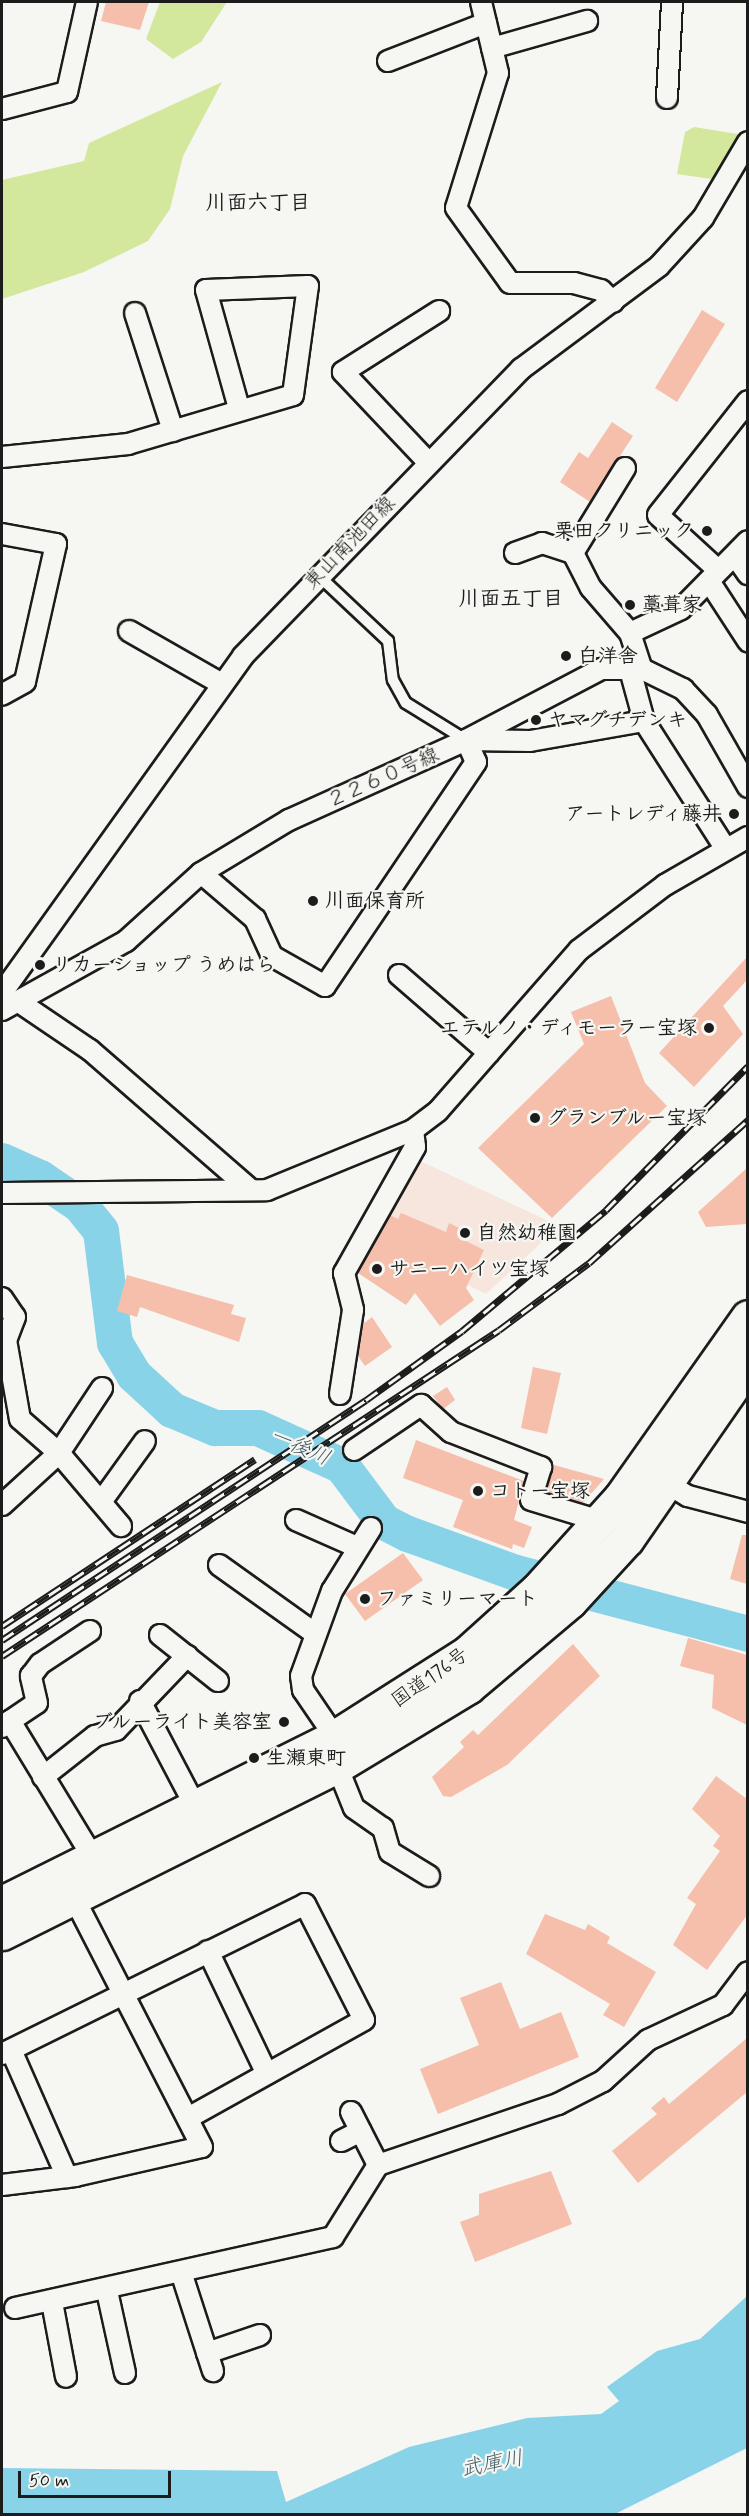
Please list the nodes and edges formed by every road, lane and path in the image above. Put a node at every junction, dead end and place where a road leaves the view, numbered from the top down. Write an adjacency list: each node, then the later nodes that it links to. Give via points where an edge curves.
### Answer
1 (87, 2): 9 (street, via 67,92)
2 (481, 2): 5 (street)
3 (672, 2): 8 (street)
4 (587, 21): 6 (street)
5 (486, 22): 6 (street); 7 (street)
6 (492, 48): 11 (street, via 498,73 456,208 510,283 574,283 601,290)
7 (388, 61)
8 (667, 98)
9 (2, 109)
10 (747, 143): 11 (street, 東山南池田線, via 703,218 659,266)
11 (613, 302): 18 (street, 東山南池田線, via 521,369)
12 (439, 311): 18 (street, via 343,372)
13 (135, 313): 16 (street)
14 (747, 401): 27 (street, via 658,514)
15 (239, 408): 15 (street, via 206,290 308,286 293,394); 16 (street)
16 (173, 431): 17 (street, via 128,444)
17 (2, 457)
18 (428, 462): 26 (street, 東山南池田線)
19 (625, 468): 23 (street)
20 (2, 534): 33 (street, via 56,544 24,682)
21 (747, 541): 24 (street)
22 (515, 553): 23 (street, via 542,543)
23 (573, 553): 29 (street, via 591,588)
24 (736, 557): 25 (street); 27 (street)
25 (747, 574)
26 (319, 576): 32 (street, 東山南池田線); 35 (lane, via 388,640 393,680 406,703)
27 (713, 576): 29 (street, via 681,609); 30 (street)
28 (129, 631): 32 (street)
29 (630, 633): 31 (street)
30 (747, 641)
31 (635, 667): 34 (street); 35 (street, ２２６０号線, via 602,669); 36 (street, via 682,689 707,715)
32 (222, 684): 41 (street, 東山南池田線)
33 (2, 694)
34 (644, 721): 35 (street, via 530,741); 38 (street)
35 (466, 740): 39 (street, ２２６０号線, via 289,820); 39 (street, via 476,762 325,986 272,956 255,919)
36 (747, 787)
37 (747, 837): 38 (street)
38 (726, 849): 42 (street, via 665,885 579,950)
39 (201, 873): 41 (street, ２２６０号線, via 126,941)
40 (399, 975): 42 (street)
41 (7, 1001): 44 (street, via 90,1050)
42 (489, 1053): 43 (street, via 438,1111)
43 (413, 1130): 44 (street, via 267,1190); 50 (street, via 415,1147 344,1274 353,1310)
44 (250, 1189): 45 (street)
45 (2, 1193)
46 (2, 1298): 53 (street, via 15,1317 6,1340 20,1419)
47 (747, 1317): 54 (highway, 国道176号)
48 (747, 1364): 54 (highway, 国道176号)
49 (102, 1388): 53 (street)
50 (340, 1394)
51 (145, 1441): 55 (street)
52 (354, 1450): 59 (street, via 421,1405 451,1431 541,1467 531,1500)
53 (59, 1453): 55 (street); 56 (street)
54 (655, 1476): 57 (street, via 688,1496); 59 (highway, 国道176号); 71 (highway, 国道176号, via 580,1590 468,1687)
55 (101, 1502): 60 (street)
56 (2, 1505)
57 (747, 1512)
58 (296, 1520): 62 (street)
59 (600, 1521): 71 (highway, 国道176号, via 548,1580 467,1653)
60 (122, 1526)
61 (371, 1528): 62 (street)
62 (357, 1547): 65 (street)
63 (219, 1565): 65 (street)
64 (90, 1631): 70 (street, via 40,1664 32,1676 37,1703)
65 (313, 1632): 71 (street, via 301,1676 303,1690)
66 (160, 1635): 67 (street)
67 (187, 1656): 68 (street); 69 (street)
68 (218, 1681)
69 (140, 1701): 72 (street, via 116,1730 94,1736); 73 (street)
70 (6, 1724): 72 (street)
71 (336, 1752): 73 (highway, 国道176号); 74 (highway, 国道176号); 75 (street, via 354,1808 383,1828 390,1852)
72 (43, 1777): 74 (street)
73 (194, 1804): 74 (highway, 国道176号)
74 (99, 1869): 76 (highway, 国道176号)
75 (429, 1876)
76 (68, 1886): 77 (highway, 国道176号); 78 (highway, 国道176号); 81 (street)
77 (2, 1903)
78 (2, 1933)
79 (208, 1951): 81 (street); 83 (street); 83 (street, via 305,1905 364,2020)
80 (747, 1972): 88 (street, via 723,2005 648,2040 594,2086 558,2104)
81 (122, 1993): 82 (street); 85 (street)
82 (6, 2052): 89 (street)
83 (267, 2074): 85 (street)
84 (351, 2112): 86 (street)
85 (188, 2118): 89 (street, via 202,2147)
86 (361, 2131): 87 (street); 88 (street)
87 (341, 2141)
88 (378, 2166): 91 (street, via 333,2238)
89 (67, 2177): 90 (street)
90 (2, 2185)
91 (182, 2275): 92 (street); 95 (street, via 210,2362)
92 (107, 2291): 93 (street); 96 (street)
93 (52, 2302): 94 (street); 97 (street)
94 (8, 2309)
95 (260, 2335)
96 (125, 2373)
97 (66, 2377)

